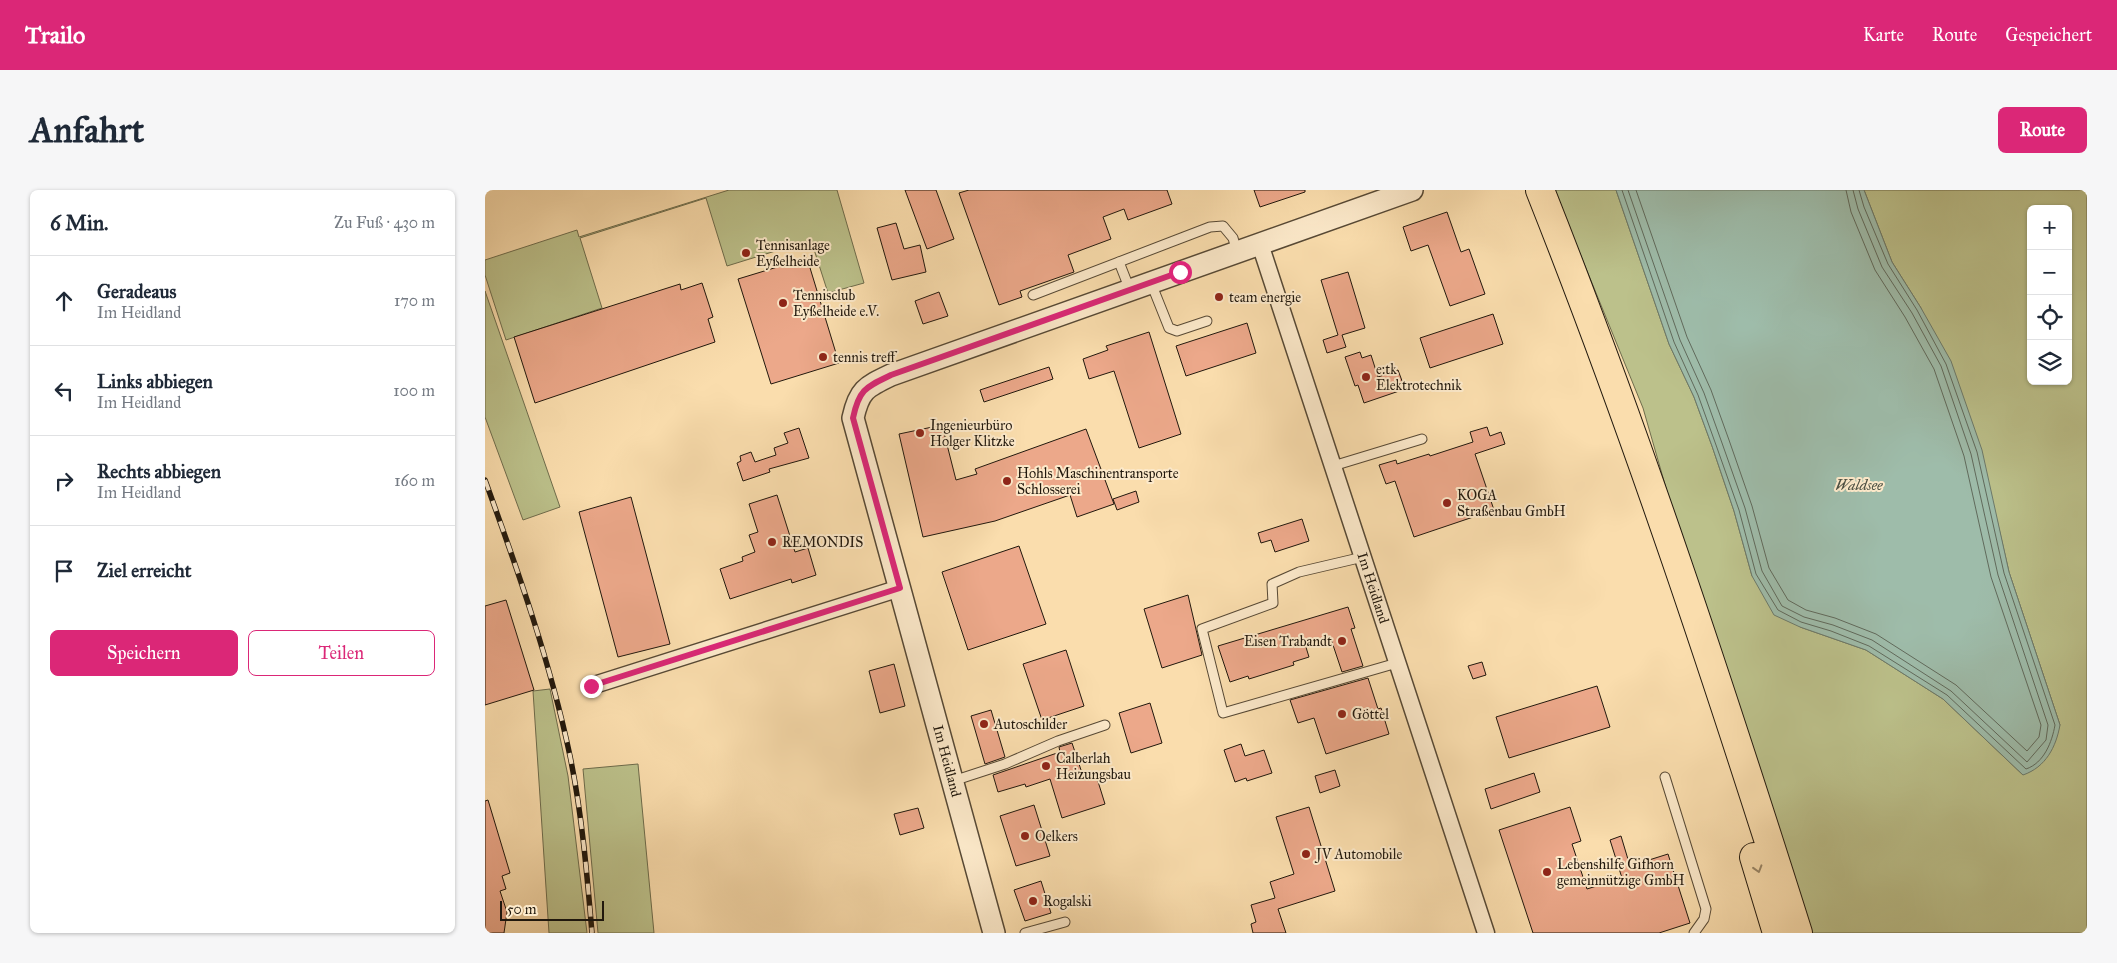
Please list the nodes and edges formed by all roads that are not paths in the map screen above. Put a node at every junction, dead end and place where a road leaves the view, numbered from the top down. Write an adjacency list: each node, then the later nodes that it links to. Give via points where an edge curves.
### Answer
1 (1412, 190): 4 (street, Im Heidland)
2 (1523, 190): 25 (highway, one-way to 25, via 1620,445 1734,788)
3 (1541, 190): 26 (highway, via 1646,473)
4 (1260, 244): 5 (street, Im Heidland); 12 (street, Im Heidland)
5 (1237, 252): 6 (lane, via 1233,238 1223,226 1210,227); 7 (street, Im Heidland)
6 (1119, 262): 8 (lane); 9 (lane)
7 (1151, 283): 8 (street, Im Heidland); 10 (lane, via 1169,328 1177,331)
8 (1131, 290): 14 (street, Im Heidland, via 891,375 870,386 857,398 853,418)
9 (1033, 295)
10 (1207, 321)
11 (1422, 439): 12 (lane)
12 (1333, 466): 13 (street, Im Heidland)
13 (1363, 557): 15 (street, Im Heidland); 15 (lane, via 1299,572 1272,584 1273,603 1202,629 1223,713)
14 (900, 588): 16 (street); 19 (street, Im Heidland)
15 (1397, 663): 23 (street, Im Heidland)
16 (591, 686)
17 (1105, 725): 19 (lane)
18 (1665, 777): 24 (lane, via 1706,909 1704,919)
19 (953, 781): 21 (street, Im Heidland)
20 (1065, 922): 22 (lane)
21 (994, 933)
22 (1025, 933)
23 (1486, 933)
24 (1694, 933)
25 (1777, 933)
26 (1798, 933)

